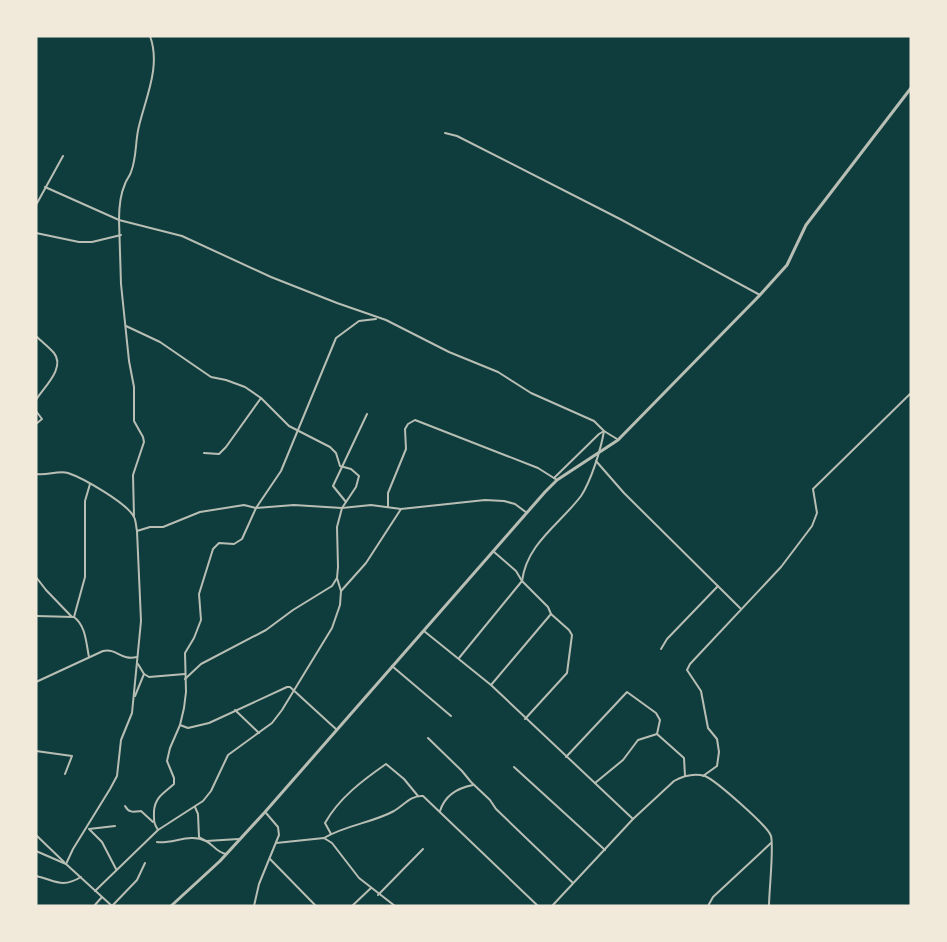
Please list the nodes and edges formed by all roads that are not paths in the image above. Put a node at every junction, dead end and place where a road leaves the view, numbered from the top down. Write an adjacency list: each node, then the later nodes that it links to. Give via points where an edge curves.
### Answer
1 (150, 36): 7 (street, via 154,52 150,93 131,174 124,184)
2 (911, 88): 10 (street, via 806,225 787,265)
3 (445, 133): 10 (street, via 620,219)
4 (63, 156): 5 (street)
5 (45, 187): 6 (street); 7 (street)
6 (36, 205)
7 (119, 220): 9 (street); 11 (street, via 182,236 271,277)
8 (36, 233): 9 (street, via 79,242)
9 (121, 235): 12 (street)
10 (759, 295): 22 (street)
11 (379, 318): 20 (street, via 359,321 336,338); 21 (street, via 498,372 531,393 594,421)
12 (126, 326): 15 (street, via 160,342 211,377 245,387); 36 (street, via 134,421 144,442 133,475)
13 (36, 336): 16 (street, via 57,361 55,373)
14 (911, 393): 44 (street, via 813,489 817,513 812,526 781,567)
15 (261, 398): 20 (street); 23 (street, via 219,454)
16 (36, 400)
17 (36, 411): 19 (street, via 42,419)
18 (367, 414): 26 (street)
19 (36, 424)
20 (299, 431): 26 (street, via 330,447); 32 (street, via 281,471)
21 (604, 431): 22 (street); 24 (street); 28 (street)
22 (618, 440): 24 (street)
23 (204, 453)
24 (597, 455): 25 (street); 28 (street)
25 (596, 461): 41 (street, via 580,496 537,542); 42 (street)
26 (343, 468): 30 (street, via 333,486); 30 (street, via 359,476)
27 (36, 474): 29 (street, via 68,473)
28 (556, 479): 31 (street, via 538,468 415,420 405,429 406,449 388,493); 35 (street)
29 (90, 484): 36 (street); 47 (street, via 86,501 85,577)
30 (346, 502): 33 (street)
31 (388, 507): 33 (street); 34 (street)
32 (256, 508): 33 (street); 37 (street, via 200,512 163,527); 56 (street, via 238,542 219,543 213,549 199,594 201,620 185,653)
33 (342, 508): 40 (street, via 337,526)
34 (401, 509): 35 (street, via 485,500 515,504); 43 (street, via 366,563)
35 (527, 513): 38 (street)
36 (134, 516): 37 (street)
37 (137, 531): 51 (street, via 141,621)
38 (493, 550): 41 (street); 48 (street)
39 (36, 576): 47 (street)
40 (337, 579): 43 (street); 57 (street, via 266,630 201,664)
41 (522, 582): 45 (street); 52 (street)
42 (718, 586): 44 (street); 49 (street)
43 (341, 591): 60 (street, via 332,628)
44 (740, 609): 76 (street, via 687,670 701,691 708,728 717,739 717,766)
45 (551, 614): 59 (street); 64 (street, via 572,635 567,673)
46 (36, 616): 47 (street)
47 (73, 617): 50 (street, via 83,628)
48 (423, 630): 52 (street); 54 (street)
49 (661, 650)
50 (89, 657): 51 (street, via 108,650 127,659); 58 (street)
51 (137, 657): 53 (street)
52 (459, 658): 59 (street)
53 (137, 662): 55 (street); 61 (street)
54 (393, 666): 63 (street); 66 (street)
55 (144, 674): 56 (street, via 154,678); 61 (street)
56 (185, 674): 57 (street)
57 (185, 679): 65 (street)
58 (36, 682)
59 (491, 685): 64 (street)
60 (294, 691): 62 (street, via 287,687); 66 (street); 67 (street, via 272,723)
61 (133, 698): 102 (street, via 121,740 117,776)
62 (235, 710): 65 (street, via 208,723 188,728); 67 (street)
63 (451, 716)
64 (525, 719): 71 (street)
65 (180, 725): 85 (street, via 168,761 174,784 154,804)
66 (337, 730): 83 (street)
67 (259, 733): 81 (street, via 228,755 211,791)
68 (657, 734): 71 (street, via 660,720 656,713 627,692); 75 (street, via 684,758); 77 (street, via 638,740 622,760)
69 (428, 738): 78 (street)
70 (36, 752): 72 (street); 74 (street, via 72,756)
71 (566, 757): 77 (street)
72 (36, 765)
73 (514, 766): 97 (street)
74 (65, 774)
75 (685, 776): 76 (street); 84 (street, via 674,781)
76 (704, 776): 95 (street, via 765,827)
77 (594, 783): 84 (street)
78 (473, 785): 82 (street, via 449,795); 106 (street)
79 (418, 796): 82 (street); 88 (street, via 389,813); 88 (street, via 386,764 363,780 329,815 325,822)
80 (125, 806): 85 (street, via 132,812 141,811)
81 (195, 807): 87 (street); 92 (street, via 199,837)
82 (440, 811): 117 (street)
83 (265, 812): 91 (street); 94 (street, via 278,827)
84 (633, 819): 97 (street)
85 (153, 822): 87 (street)
86 (115, 826): 103 (street, via 89,829 102,842)
87 (158, 830): 103 (street)
88 (331, 834): 90 (street)
89 (36, 835): 102 (street)
90 (324, 838): 94 (street); 107 (street)
91 (240, 839): 92 (street); 99 (street)
92 (206, 841): 93 (street, via 182,838); 99 (street)
93 (157, 842)
94 (276, 843): 100 (street)
95 (771, 843): 119 (street); 120 (street)
96 (423, 849): 109 (street)
97 (605, 850): 106 (street)
98 (36, 851): 102 (street)
99 (226, 854): 112 (street)
100 (269, 858): 113 (street); 114 (street)
101 (145, 863): 110 (street, via 137,880 112,906)
102 (66, 864): 105 (street)
103 (116, 870): 108 (street)
104 (36, 876): 105 (street, via 58,884)
105 (81, 878): 108 (street)
106 (573, 883): 118 (street)
107 (372, 888): 109 (street); 115 (street)
108 (95, 891): 110 (street)
109 (378, 895): 116 (street)
110 (102, 897): 111 (street)
111 (94, 906)
112 (171, 906)
113 (254, 906)
114 (316, 906)
115 (352, 906)
116 (395, 906)
117 (538, 906)
118 (552, 906)
119 (708, 906)
120 (769, 906)

